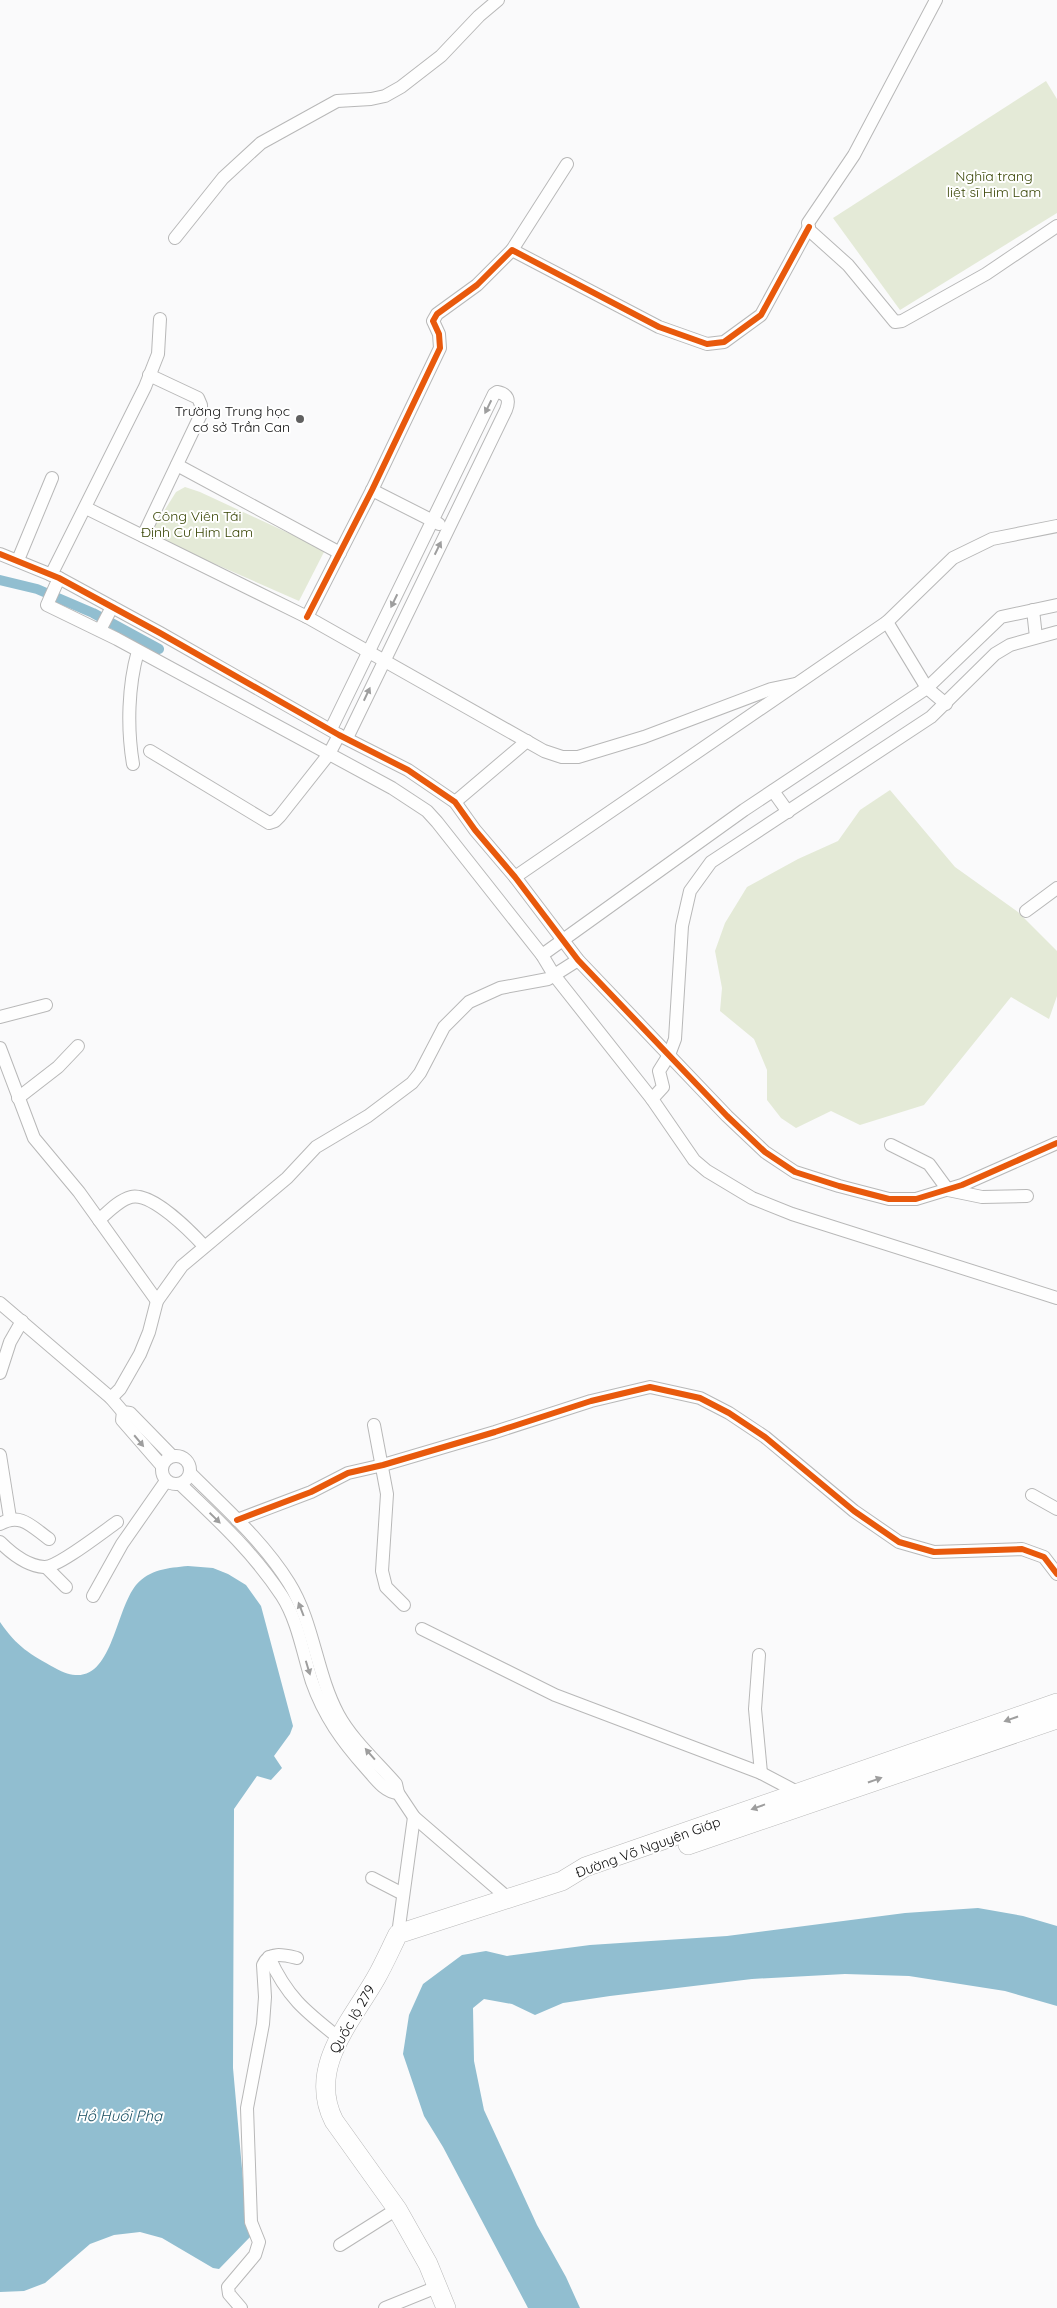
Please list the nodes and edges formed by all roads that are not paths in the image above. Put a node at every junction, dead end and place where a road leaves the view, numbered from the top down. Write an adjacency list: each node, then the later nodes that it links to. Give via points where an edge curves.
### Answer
1 (498, 0): 6 (street, via 441,56 401,87 371,99 337,100 261,143 223,178)
2 (936, 0): 5 (street, via 854,155)
3 (566, 164): 7 (street)
4 (1057, 226): 5 (street, via 986,274 895,322 848,265 812,234)
5 (809, 227): 7 (street, via 762,315 724,342 707,344 659,327)
6 (175, 238)
7 (512, 250): 12 (street, via 477,285 437,314 433,321 439,334 440,348)
8 (160, 319): 9 (street, via 158,354)
9 (149, 375): 10 (street, via 198,398 202,405 201,414); 13 (street)
10 (177, 465): 17 (street); 19 (street)
11 (52, 478): 20 (street)
12 (372, 490): 14 (street); 19 (street)
13 (86, 508): 17 (street); 21 (street)
14 (433, 521): 16 (street); 16 (street, one-way to 14, via 509,404 502,393 494,394); 30 (street, one-way to 30)
15 (1057, 526): 26 (street, via 992,539 971,548 944,565)
16 (448, 528): 31 (street, one-way to 16)
17 (143, 536): 24 (street)
18 (0, 554): 20 (street)
19 (340, 554): 24 (street)
20 (18, 560): 21 (street)
21 (55, 577): 25 (street); 25 (street, via 50,599)
22 (1057, 605): 23 (street)
23 (1034, 614): 28 (street); 33 (street, via 1001,617)
24 (307, 617): 30 (street)
25 (105, 620): 29 (street); 35 (street, via 250,682)
26 (887, 622): 32 (street); 33 (street)
27 (1057, 632): 28 (street)
28 (1036, 635): 34 (street, via 1010,644 994,654)
29 (138, 651): 38 (street); 39 (street, via 131,694)
30 (369, 652): 31 (street); 35 (street)
31 (383, 660): 35 (street, one-way to 31); 36 (street)
32 (795, 684): 36 (street, via 771,689 644,737 578,757 562,757); 42 (street)
33 (930, 690): 34 (street); 41 (street)
34 (945, 704): 41 (street, via 931,717)
35 (339, 734): 38 (street); 40 (street, via 408,770)
36 (526, 742): 40 (street)
37 (150, 751): 38 (street, via 269,823 280,816)
38 (329, 754): 46 (street, via 427,811)
39 (133, 764)
40 (455, 802): 42 (street)
41 (782, 803): 45 (street); 53 (street, via 711,862 690,891 682,926 678,1021)
42 (514, 877): 45 (street)
43 (1057, 888): 44 (street)
44 (1026, 911)
45 (564, 940): 46 (street); 47 (street)
46 (542, 956): 48 (street)
47 (578, 960): 48 (street); 53 (street)
48 (554, 975): 55 (street); 61 (street, via 539,982 500,988 469,1002 444,1027 412,1083 368,1116 316,1147 287,1178)
49 (46, 1005): 50 (street)
50 (0, 1017)
51 (78, 1046): 54 (street, via 58,1067)
52 (0, 1048): 54 (street)
53 (669, 1054): 55 (street, via 659,1071 663,1087); 58 (street, via 765,1152 795,1172 889,1199 916,1199)
54 (18, 1098): 60 (street, via 34,1138)
55 (652, 1099): 62 (street, via 694,1160 752,1198 792,1214)
56 (1057, 1143): 58 (street)
57 (891, 1145): 58 (street, via 929,1164)
58 (948, 1190): 59 (street, via 982,1198)
59 (1027, 1196)
60 (99, 1220): 61 (street, via 120,1202 138,1197 173,1216); 63 (street)
61 (204, 1246): 63 (street, via 182,1266)
62 (1057, 1298)
63 (157, 1301): 67 (street, via 140,1354 120,1389)
64 (0, 1303): 65 (street)
65 (22, 1321): 66 (street, via 10,1342); 67 (street)
66 (0, 1373)
67 (111, 1398): 68 (street)
68 (123, 1412): 71 (street, via 130,1413); 72 (street, one-way to 72, via 122,1420)
69 (374, 1425): 73 (street)
70 (0, 1455): 80 (street)
71 (172, 1456): 72 (street); 74 (street, via 186,1459)
72 (162, 1466): 75 (street)
73 (383, 1466): 79 (street, via 348,1473 311,1492); 85 (street, via 591,1401 643,1388 660,1388 700,1398 730,1413 765,1437 854,1511 899,1542 934,1552 1022,1549 1044,1557); 88 (street, via 387,1494 382,1571 386,1587)
74 (190, 1473): 76 (street); 79 (street)
75 (166, 1481): 76 (street); 87 (street, via 122,1544)
76 (180, 1484): 94 (street, one-way to 94, via 249,1551 267,1574 291,1614 327,1718 343,1743 371,1774 389,1792)
77 (1032, 1495): 78 (street)
78 (1057, 1509)
79 (237, 1520): 94 (street, one-way to 79, via 396,1784 338,1716 290,1584)
80 (5, 1521): 82 (street, via 20,1519)
81 (117, 1522): 84 (street)
82 (49, 1540)
83 (0, 1542): 84 (street, via 32,1565)
84 (46, 1567): 86 (street)
85 (1056, 1568)
86 (66, 1587)
87 (93, 1596)
88 (404, 1605)
89 (422, 1629): 93 (street, via 555,1696)
90 (759, 1655): 93 (street, via 755,1709)
91 (1057, 1703): 95 (highway, Đường Võ Nguyên Giáp, one-way to 95)
92 (1057, 1719): 95 (highway, Đường Võ Nguyên Giáp, one-way to 92)
93 (761, 1773): 95 (street)
94 (398, 1793): 96 (street)
95 (791, 1800): 99 (highway, Đường Võ Nguyên Giáp, via 585,1867 562,1880)
96 (414, 1817): 98 (street); 99 (street)
97 (372, 1878): 98 (street)
98 (403, 1894): 100 (street)
99 (509, 1899): 100 (highway)
100 (398, 1934): 103 (highway, Quốc lộ 279, via 375,1979)
101 (269, 1957): 102 (street); 103 (street, via 286,1991 297,2004); 107 (street, via 262,1965 263,2024 247,2108 251,2222 259,2242 255,2255 228,2288)
102 (297, 1958)
103 (338, 2038): 104 (highway, Quốc lộ 279, via 326,2071 329,2110)
104 (397, 2209): 105 (street); 106 (highway, Quốc lộ 279)
105 (340, 2245)
106 (437, 2286): 108 (street); 109 (highway, Quốc lộ 279)
107 (241, 2308)
108 (386, 2308)
109 (446, 2308)

